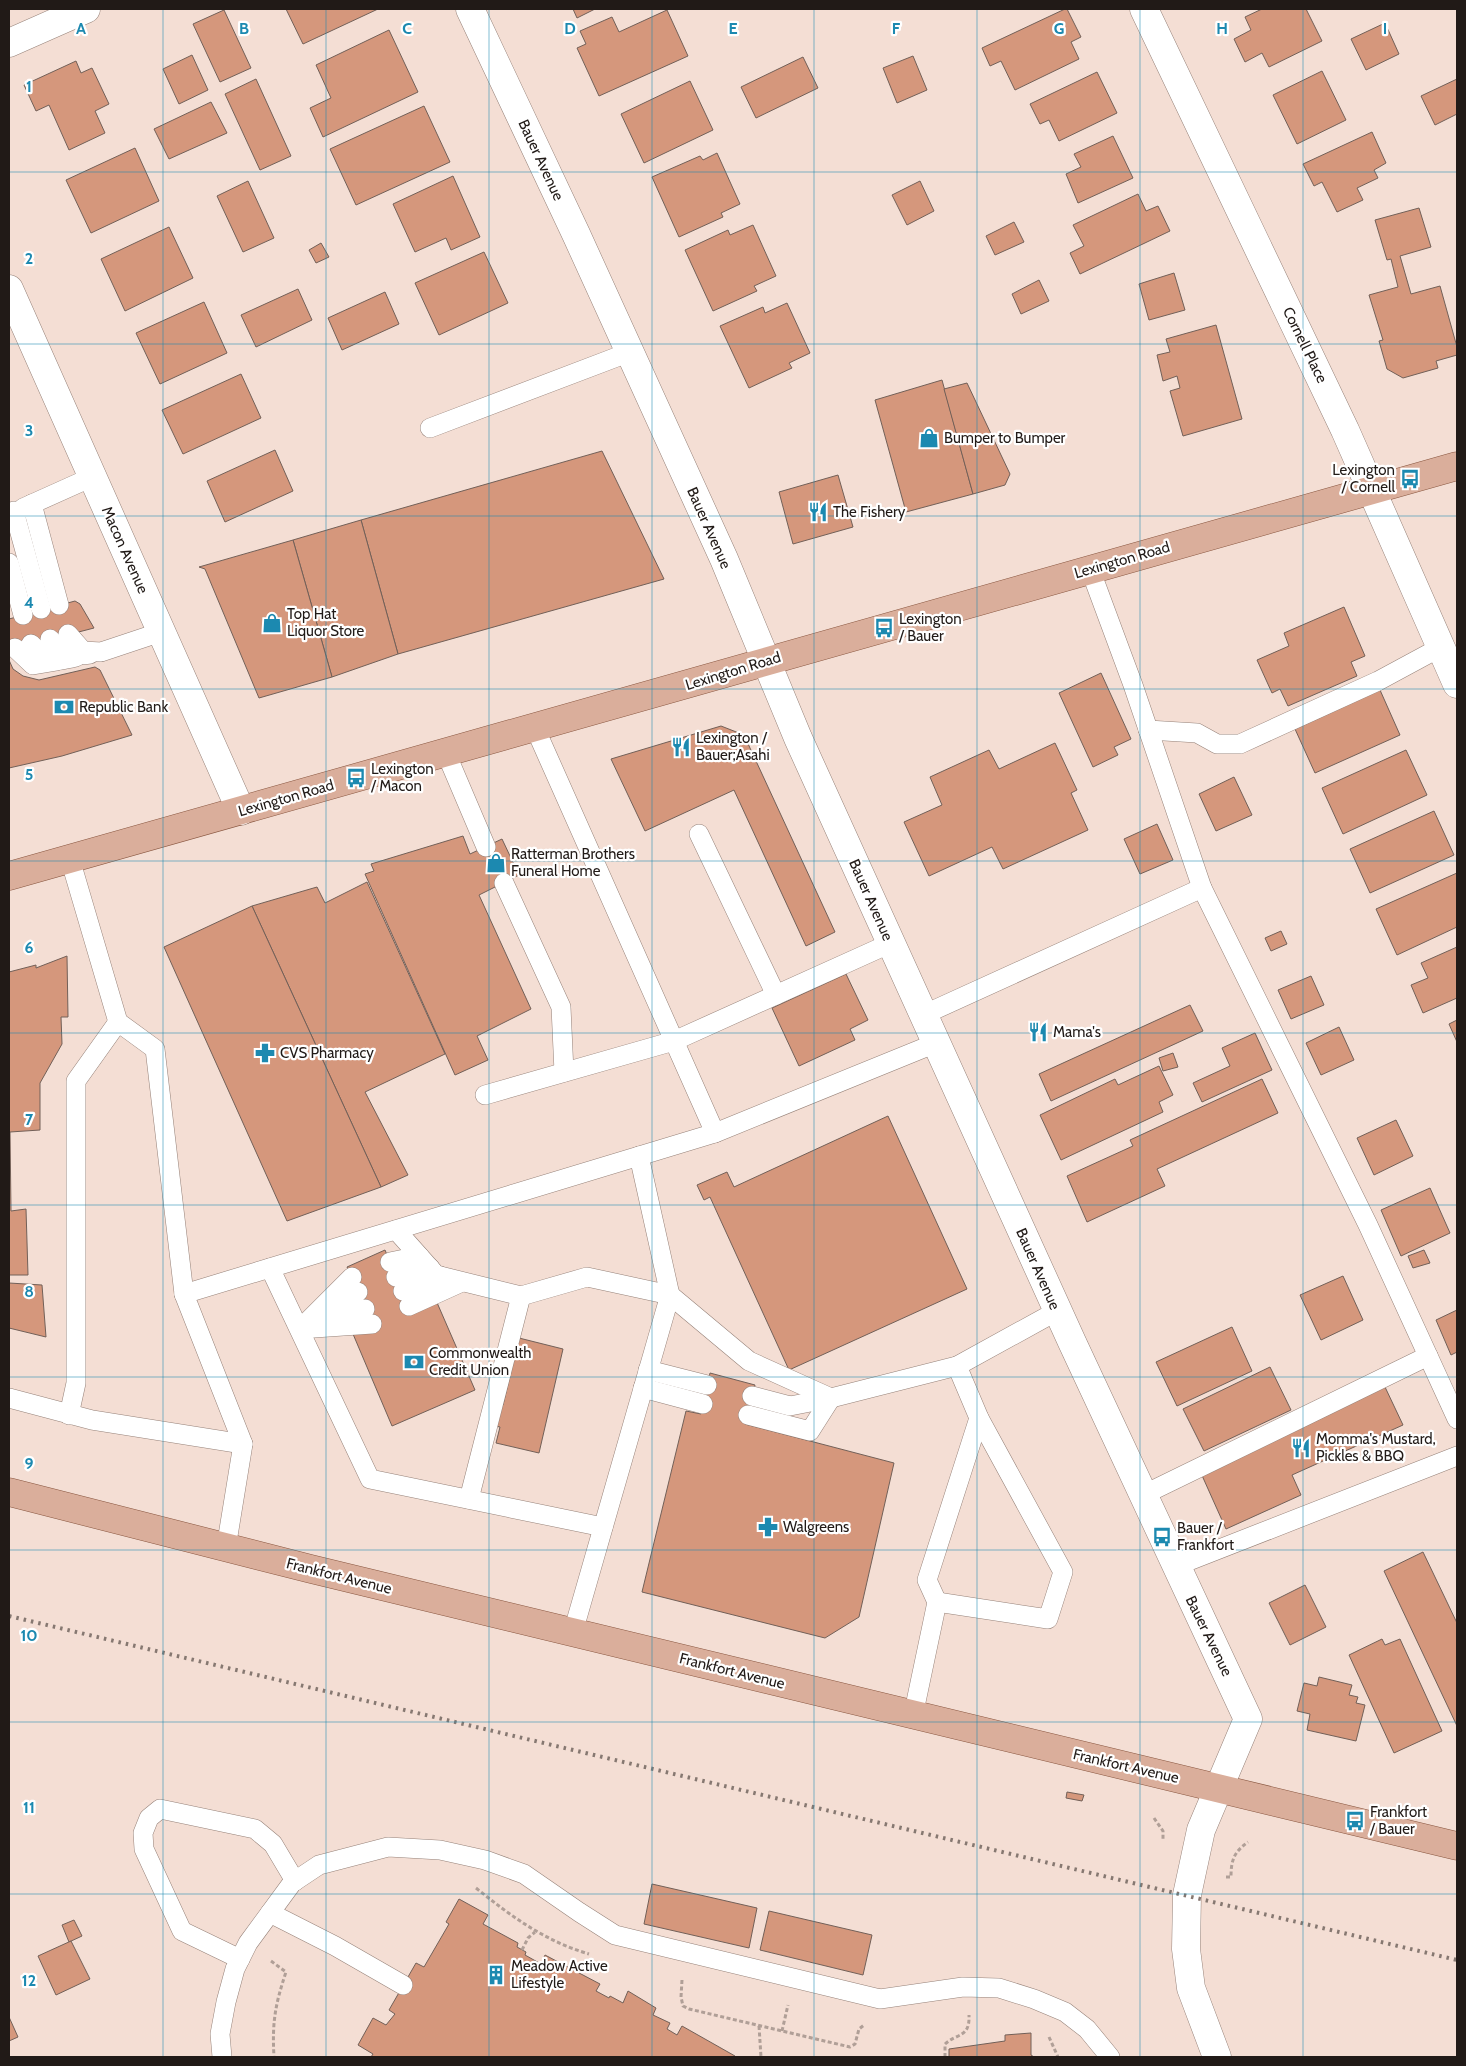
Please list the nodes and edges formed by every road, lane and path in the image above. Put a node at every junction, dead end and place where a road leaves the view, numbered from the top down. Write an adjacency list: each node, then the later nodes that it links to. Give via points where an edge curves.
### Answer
1 (86, 9): 4 (street)
2 (470, 9): 6 (street, Bauer Avenue)
3 (1144, 9): 10 (street, Cornell Place, via 1346,430)
4 (9, 43)
5 (9, 289): 9 (street, Macon Avenue)
6 (630, 352): 7 (lane); 23 (street, Bauer Avenue, via 724,559)
7 (430, 428)
8 (1457, 466): 10 (main road, Lexington Road)
9 (92, 477): 11 (lane); 16 (street, Macon Avenue)
10 (1371, 490): 14 (main road, Lexington Road); 20 (street, Cornell Place)
11 (32, 504): 12 (lane); 12 (lane, via 50,607)
12 (11, 512)
13 (9, 563): 15 (lane)
14 (1090, 569): 23 (main road, Lexington Road); 26 (lane)
15 (23, 615)
16 (161, 632): 21 (lane); 28 (street, Macon Avenue)
17 (68, 634): 21 (lane, via 82,651)
18 (50, 639): 22 (lane, via 62,651)
19 (23, 646): 22 (lane, via 33,665)
20 (1440, 647): 24 (street, Cornell Place); 26 (lane, via 1378,680 1240,744 1217,744 1197,733)
21 (101, 652): 22 (lane)
22 (79, 656)
23 (766, 661): 25 (main road, Lexington Road); 35 (street, Bauer Avenue)
24 (1457, 684)
25 (535, 728): 27 (main road, Lexington Road); 39 (lane)
26 (1148, 730): 34 (lane)
27 (446, 753): 28 (main road, Lexington Road); 30 (lane)
28 (241, 811): 31 (main road, Lexington Road)
29 (699, 834): 36 (lane)
30 (486, 847)
31 (70, 859): 32 (main road, Lexington Road); 38 (lane)
32 (9, 876)
33 (504, 883): 41 (lane, via 561,1007)
34 (1202, 888): 37 (lane); 55 (lane, via 1368,1225)
35 (891, 943): 36 (lane); 37 (street, Bauer Avenue)
36 (776, 995): 39 (lane)
37 (923, 1015): 40 (street, Bauer Avenue)
38 (118, 1022): 50 (lane, via 155,1050); 64 (lane, via 76,1081 76,1383)
39 (674, 1041): 41 (lane); 43 (lane)
40 (936, 1043): 43 (lane); 53 (street, Bauer Avenue)
41 (564, 1072): 42 (lane)
42 (485, 1095)
43 (715, 1133): 44 (lane)
44 (639, 1156): 45 (lane); 51 (lane)
45 (396, 1230): 46 (lane); 47 (lane)
46 (430, 1267): 48 (lane); 49 (lane); 49 (lane)
47 (270, 1268): 50 (lane); 54 (lane)
48 (462, 1282): 49 (lane); 52 (lane)
49 (399, 1284)
50 (184, 1294): 68 (lane)
51 (670, 1295): 52 (lane, via 587,1277); 57 (lane); 62 (lane, via 749,1361)
52 (521, 1296): 72 (lane)
53 (1057, 1310): 56 (lane); 71 (street, Bauer Avenue)
54 (300, 1329): 54 (lane, via 362,1301); 72 (lane, via 370,1479)
55 (1428, 1356): 67 (lane); 71 (lane)
56 (957, 1366): 62 (lane); 66 (lane)
57 (648, 1370): 58 (lane); 59 (lane)
58 (707, 1385)
59 (643, 1388): 63 (lane); 73 (lane)
60 (752, 1396): 62 (lane, via 790,1406)
61 (9, 1398): 64 (lane)
62 (831, 1398): 65 (lane, via 810,1431)
63 (703, 1404)
64 (69, 1415): 68 (lane)
65 (748, 1415)
66 (979, 1418): 76 (lane, via 928,1580); 76 (lane, via 1063,1572 1048,1619)
67 (1457, 1419)
68 (243, 1444): 74 (lane)
69 (1457, 1456): 75 (lane)
70 (9, 1492): 74 (main road, Frankfort Avenue)
71 (1143, 1495): 75 (street, Bauer Avenue)
72 (469, 1500): 73 (lane)
73 (603, 1527): 77 (lane)
74 (226, 1548): 77 (main road, Frankfort Avenue)
75 (1176, 1566): 79 (street, Bauer Avenue, via 1248,1719)
76 (937, 1602): 78 (lane)
77 (573, 1632): 78 (main road, Frankfort Avenue)
78 (913, 1716): 79 (main road, Frankfort Avenue)
79 (1219, 1788): 81 (main road, Frankfort Avenue); 103 (street, Bauer Avenue, via 1202,1830 1185,1911 1191,1988)
80 (1248, 1842): 82 (path, via 1233,1856 1231,1877)
81 (1457, 1846)
82 (1226, 1877)
83 (295, 1881): 85 (lane); 90 (lane, via 273,1844 255,1828 160,1809 149,1818 143,1833 144,1849 182,1931); 102 (lane, via 319,1865 388,1847 440,1850 485,1860 524,1874 615,1935 650,1945 880,2000 963,1987 998,1988 1034,1999 1065,2012 1087,2029)
84 (470, 1885): 87 (path)
85 (270, 1913): 86 (lane); 90 (lane)
86 (294, 1925): 92 (lane); 98 (path, via 279,1939 266,1942 266,1956 286,1972 273,2025)
87 (534, 1932): 88 (path); 89 (path)
88 (522, 1950)
89 (596, 1956)
90 (240, 1959): 97 (lane, via 220,2034)
91 (681, 1978): 95 (path, via 683,2006)
92 (403, 1985)
93 (969, 2010): 100 (path, via 968,2028 945,2044)
94 (868, 2023): 95 (path, via 859,2029 855,2044 850,2047)
95 (758, 2026): 99 (path)
96 (1047, 2033): 101 (path)
97 (222, 2057)
98 (274, 2057)
99 (761, 2057)
100 (945, 2057)
101 (1058, 2057)
102 (1110, 2057)
103 (1217, 2057)

